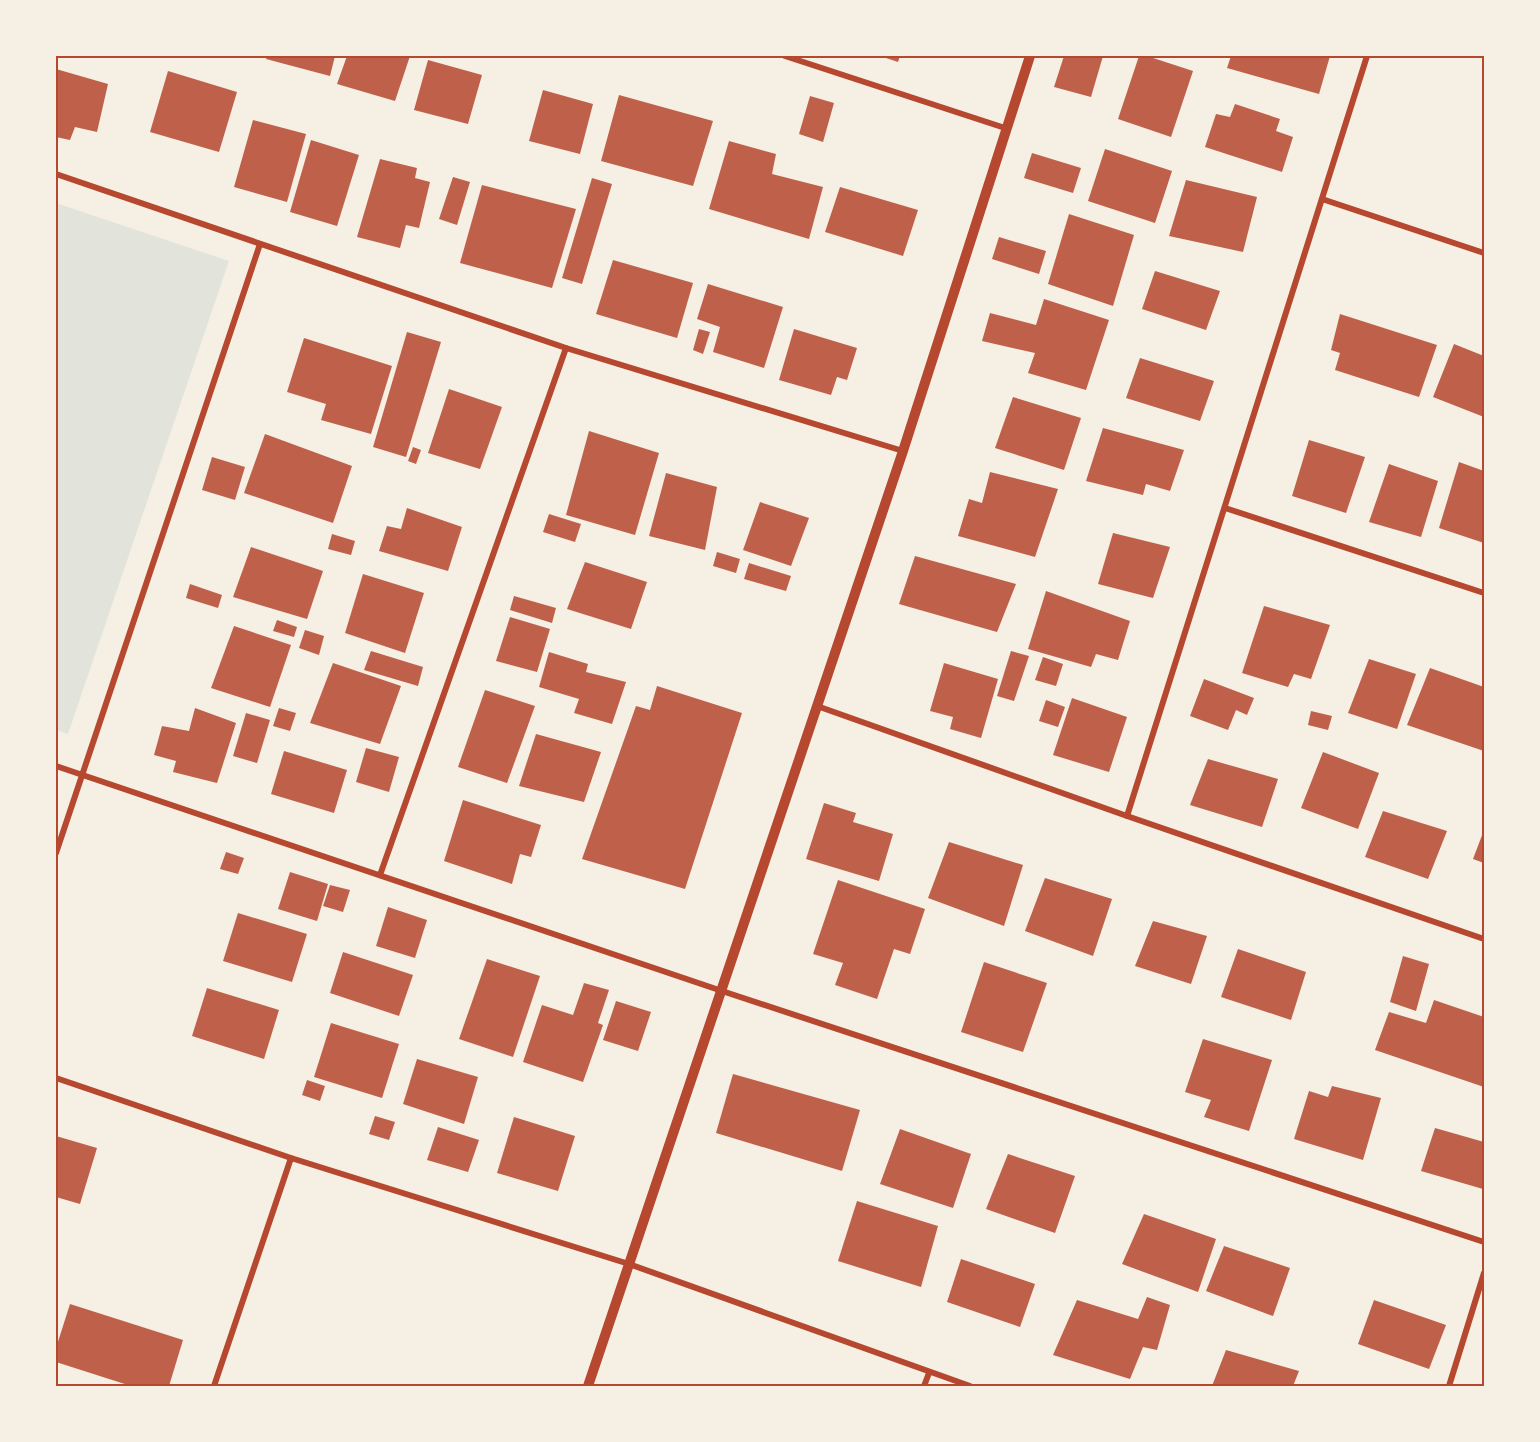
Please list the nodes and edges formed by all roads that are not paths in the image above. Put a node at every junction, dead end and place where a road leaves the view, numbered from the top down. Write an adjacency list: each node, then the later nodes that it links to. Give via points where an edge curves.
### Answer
1 (785, 56): 4 (street)
2 (1030, 56): 4 (street)
3 (1367, 56): 6 (street)
4 (1005, 128): 10 (street)
5 (56, 174): 7 (street)
6 (1322, 199): 8 (street); 11 (street)
7 (260, 244): 9 (street); 15 (street)
8 (1485, 253)
9 (566, 348): 10 (street); 18 (street)
10 (903, 451): 13 (street)
11 (1225, 508): 12 (street); 16 (street)
12 (1485, 592)
13 (817, 706): 16 (street); 20 (street)
14 (56, 766): 15 (street)
15 (81, 775): 17 (street); 18 (street)
16 (1127, 816): 19 (street)
17 (56, 854)
18 (380, 875): 20 (street)
19 (1485, 939)
20 (722, 991): 23 (street); 24 (street)
21 (56, 1078): 22 (street)
22 (291, 1158): 24 (street); 27 (street)
23 (1485, 1242)
24 (629, 1264): 26 (street); 28 (street)
25 (1485, 1273): 31 (street)
26 (929, 1373): 29 (street); 30 (street)
27 (214, 1386)
28 (588, 1386)
29 (924, 1386)
30 (970, 1386)
31 (1449, 1386)

